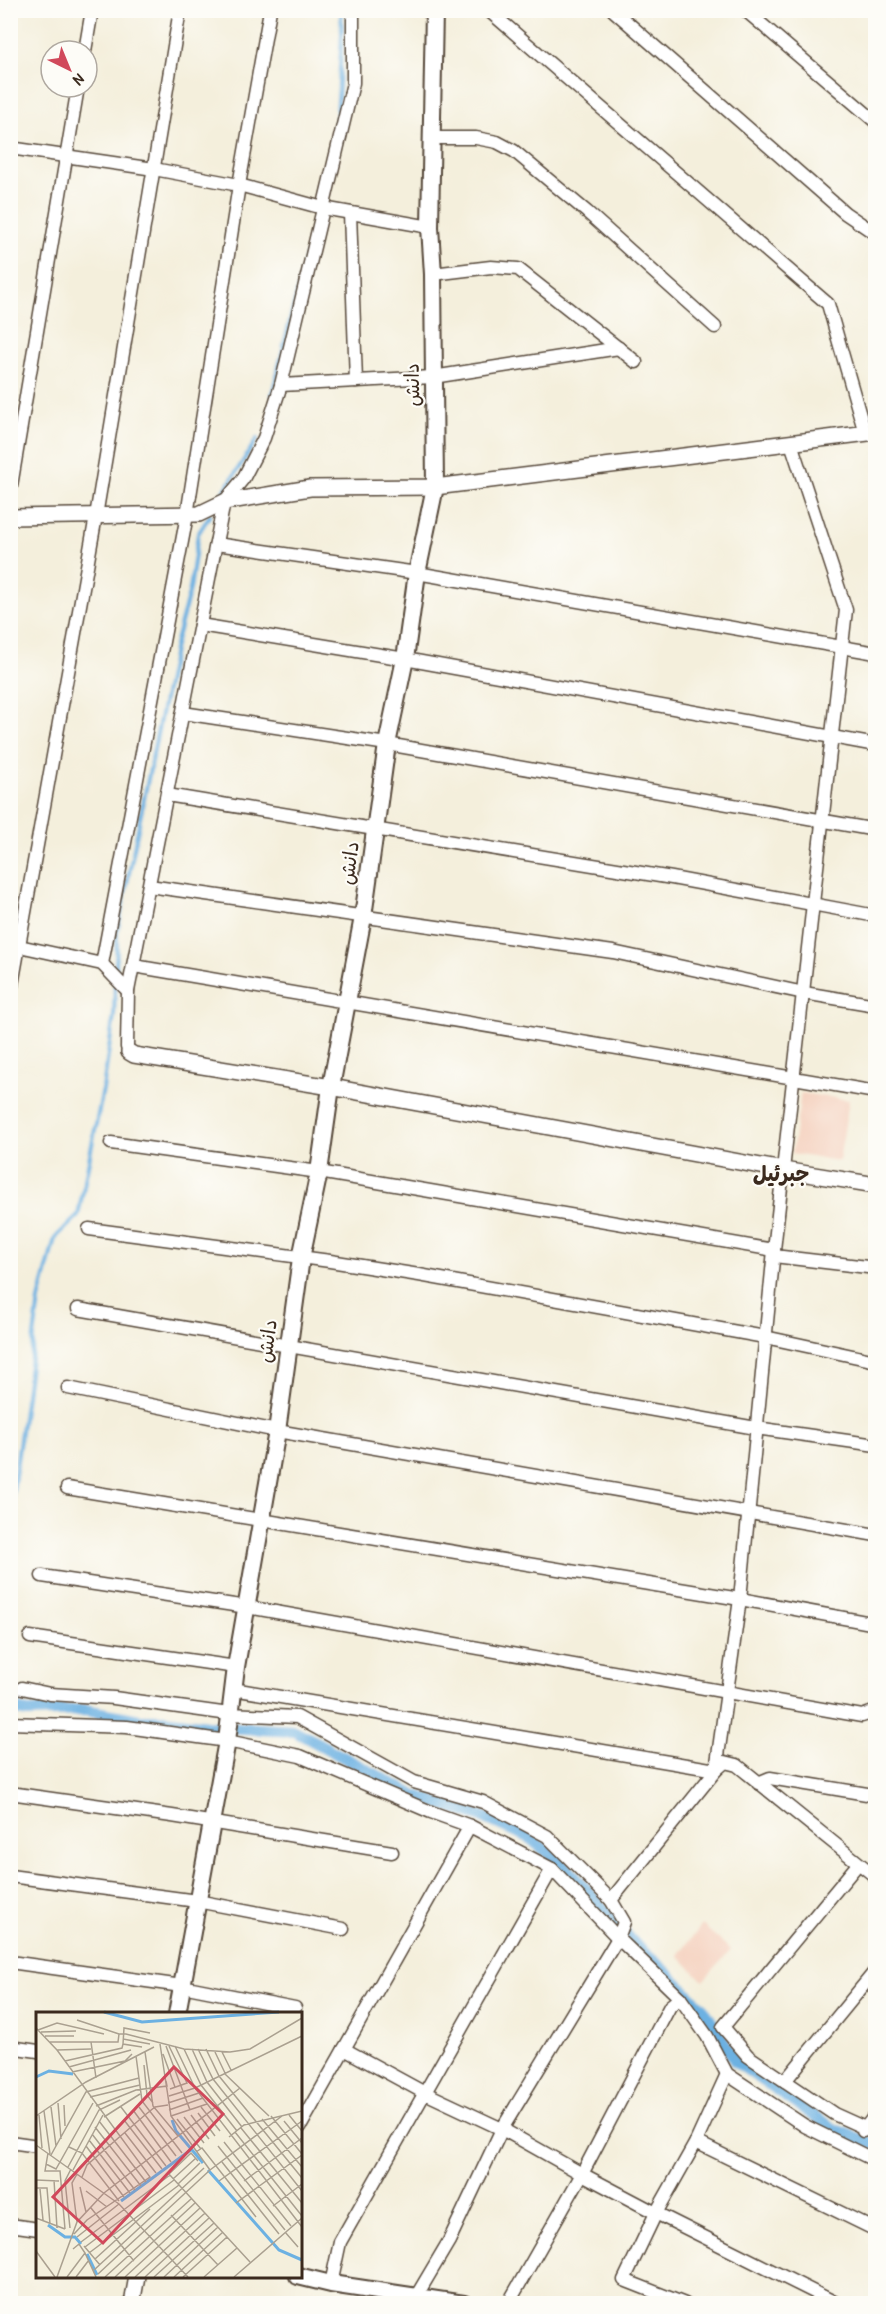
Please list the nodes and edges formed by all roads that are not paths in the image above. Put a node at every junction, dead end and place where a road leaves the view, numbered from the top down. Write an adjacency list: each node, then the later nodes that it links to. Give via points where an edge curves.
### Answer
1 (92, 10): 9 (street)
2 (180, 10): 15 (street)
3 (270, 10): 16 (street)
4 (352, 10): 17 (street, via 353,83)
5 (434, 10): 12 (main road, دانش)
6 (488, 10): 28 (street, via 828,304)
7 (613, 10): 20 (street, via 837,205)
8 (745, 10): 11 (street)
9 (87, 39)
10 (76, 99): 14 (street)
11 (876, 122)
12 (433, 138): 19 (main road, دانش); 22 (street, via 476,138 497,142 514,151)
13 (10, 148): 14 (street)
14 (66, 155): 15 (street); 31 (street)
15 (154, 169): 16 (street); 34 (street)
16 (239, 185): 17 (street); 33 (street)
17 (323, 208): 18 (street); 27 (street)
18 (351, 213): 19 (street); 26 (street)
19 (430, 227): 21 (main road, دانش)
20 (876, 234)
21 (433, 274): 23 (street, via 491,267 518,269); 25 (main road, دانش)
22 (715, 327)
23 (618, 348): 24 (street); 25 (street)
24 (636, 362)
25 (433, 377): 26 (street); 30 (main road, دانش)
26 (357, 381): 27 (street)
27 (281, 385): 32 (street, via 264,438 243,479)
28 (870, 433): 29 (street)
29 (791, 443): 30 (street); 39 (street, via 846,610)
30 (435, 487): 32 (street, via 310,488); 37 (main road, دانش)
31 (10, 492)
32 (224, 502): 33 (street); 36 (street)
33 (193, 514): 34 (street); 55 (street)
34 (96, 516): 35 (street); 54 (street)
35 (10, 517)
36 (216, 544): 37 (street); 38 (street)
37 (417, 573): 39 (street); 41 (main road, دانش)
38 (200, 625): 41 (street); 42 (street)
39 (842, 648): 40 (street); 43 (street)
40 (876, 653)
41 (405, 659): 43 (street); 44 (main road, دانش)
42 (183, 713): 44 (street); 46 (street)
43 (832, 738): 45 (street); 47 (street)
44 (387, 744): 47 (street); 48 (main road, دانش)
45 (876, 745)
46 (167, 795): 48 (street); 50 (street)
47 (823, 821): 49 (street); 51 (street)
48 (375, 829): 51 (street); 53 (main road, دانش)
49 (876, 830)
50 (149, 886): 53 (street); 56 (street)
51 (812, 905): 52 (street); 58 (street)
52 (876, 916)
53 (363, 917): 58 (street, via 613,952); 60 (main road, دانش)
54 (15, 945): 55 (street); 59 (street)
55 (102, 964): 57 (street)
56 (134, 966): 57 (street); 60 (street)
57 (128, 991): 62 (street)
58 (804, 993): 61 (street); 63 (street)
59 (10, 996)
60 (349, 1002): 63 (street); 64 (main road, دانش)
61 (876, 1005)
62 (129, 1052): 64 (street)
63 (794, 1079): 65 (street); 67 (street)
64 (331, 1087): 67 (street); 68 (main road, دانش)
65 (876, 1092)
66 (111, 1143): 68 (street)
67 (783, 1170): 69 (street); 71 (street)
68 (319, 1172): 71 (street); 72 (main road, دانش)
69 (876, 1185)
70 (89, 1229): 72 (street)
71 (774, 1253): 73 (street); 75 (street)
72 (301, 1258): 75 (street); 76 (main road, دانش)
73 (876, 1268)
74 (78, 1309): 76 (street)
75 (765, 1337): 77 (street); 79 (street)
76 (288, 1345): 79 (street); 80 (main road, دانش)
77 (876, 1361)
78 (68, 1388): 80 (street)
79 (756, 1428): 81 (street); 83 (street)
80 (277, 1431): 83 (street); 84 (main road, دانش)
81 (876, 1445)
82 (67, 1488): 84 (street)
83 (747, 1513): 85 (street); 87 (street)
84 (262, 1521): 87 (street); 88 (main road, دانش)
85 (876, 1535)
86 (42, 1576): 88 (street)
87 (740, 1599): 89 (street); 94 (street)
88 (247, 1607): 91 (main road, دانش); 94 (street)
89 (870, 1623)
90 (30, 1637): 91 (street)
91 (236, 1667): 93 (main road, دانش)
92 (22, 1688): 96 (street)
93 (233, 1689): 96 (main road, دانش); 99 (street)
94 (727, 1691): 95 (street, via 862,1716); 99 (street)
95 (876, 1711)
96 (229, 1714): 98 (main road, دانش); 110 (street, via 297,1717 414,1782 483,1802 547,1836)
97 (10, 1723): 98 (street, via 127,1727)
98 (227, 1741): 103 (main road, دانش); 104 (street, via 300,1756)
99 (716, 1770): 100 (street, via 724,1762 738,1765); 110 (street)
100 (758, 1783): 102 (street, via 770,1778); 106 (street)
101 (10, 1793): 103 (street)
102 (876, 1798)
103 (213, 1823): 105 (street); 111 (main road, دانش)
104 (470, 1826): 107 (street); 121 (street)
105 (392, 1852)
106 (858, 1864): 109 (street); 124 (street, via 723,2027 748,2056)
107 (552, 1869): 113 (street); 125 (street)
108 (10, 1876): 111 (street)
109 (876, 1876)
110 (611, 1900): 113 (street, via 624,1922)
111 (197, 1901): 112 (street); 116 (main road, دانش)
112 (343, 1929)
113 (618, 1938): 117 (street); 128 (street)
114 (10, 1962): 116 (street)
115 (876, 1970): 124 (street)
116 (182, 1986): 118 (street); 119 (main road, دانش)
117 (680, 1998): 123 (street); 134 (street, via 670,2006)
118 (295, 2008)
119 (177, 2012)
120 (10, 2047): 122 (street)
121 (344, 2049): 125 (street); 127 (street)
122 (36, 2051)
123 (727, 2074): 131 (street); 133 (street, via 805,2126)
124 (785, 2081): 129 (street, via 834,2114)
125 (423, 2092): 128 (street); 141 (street, via 340,2242)
126 (876, 2114): 129 (street)
127 (302, 2123)
128 (502, 2129): 134 (street); 142 (street, via 449,2241)
129 (868, 2130)
130 (10, 2142): 132 (street)
131 (696, 2142): 135 (street); 138 (street)
132 (36, 2146)
133 (876, 2160)
134 (582, 2175): 135 (street); 146 (street)
135 (656, 2213): 143 (street); 147 (street, via 624,2280)
136 (10, 2225): 137 (street)
137 (36, 2229)
138 (876, 2230)
139 (137, 2278): 144 (street)
140 (302, 2278): 141 (main road)
141 (331, 2284): 142 (main road)
142 (417, 2295): 145 (main road)
143 (816, 2299): 148 (street)
144 (132, 2304)
145 (465, 2304)
146 (508, 2304)
147 (686, 2304)
148 (838, 2304)

